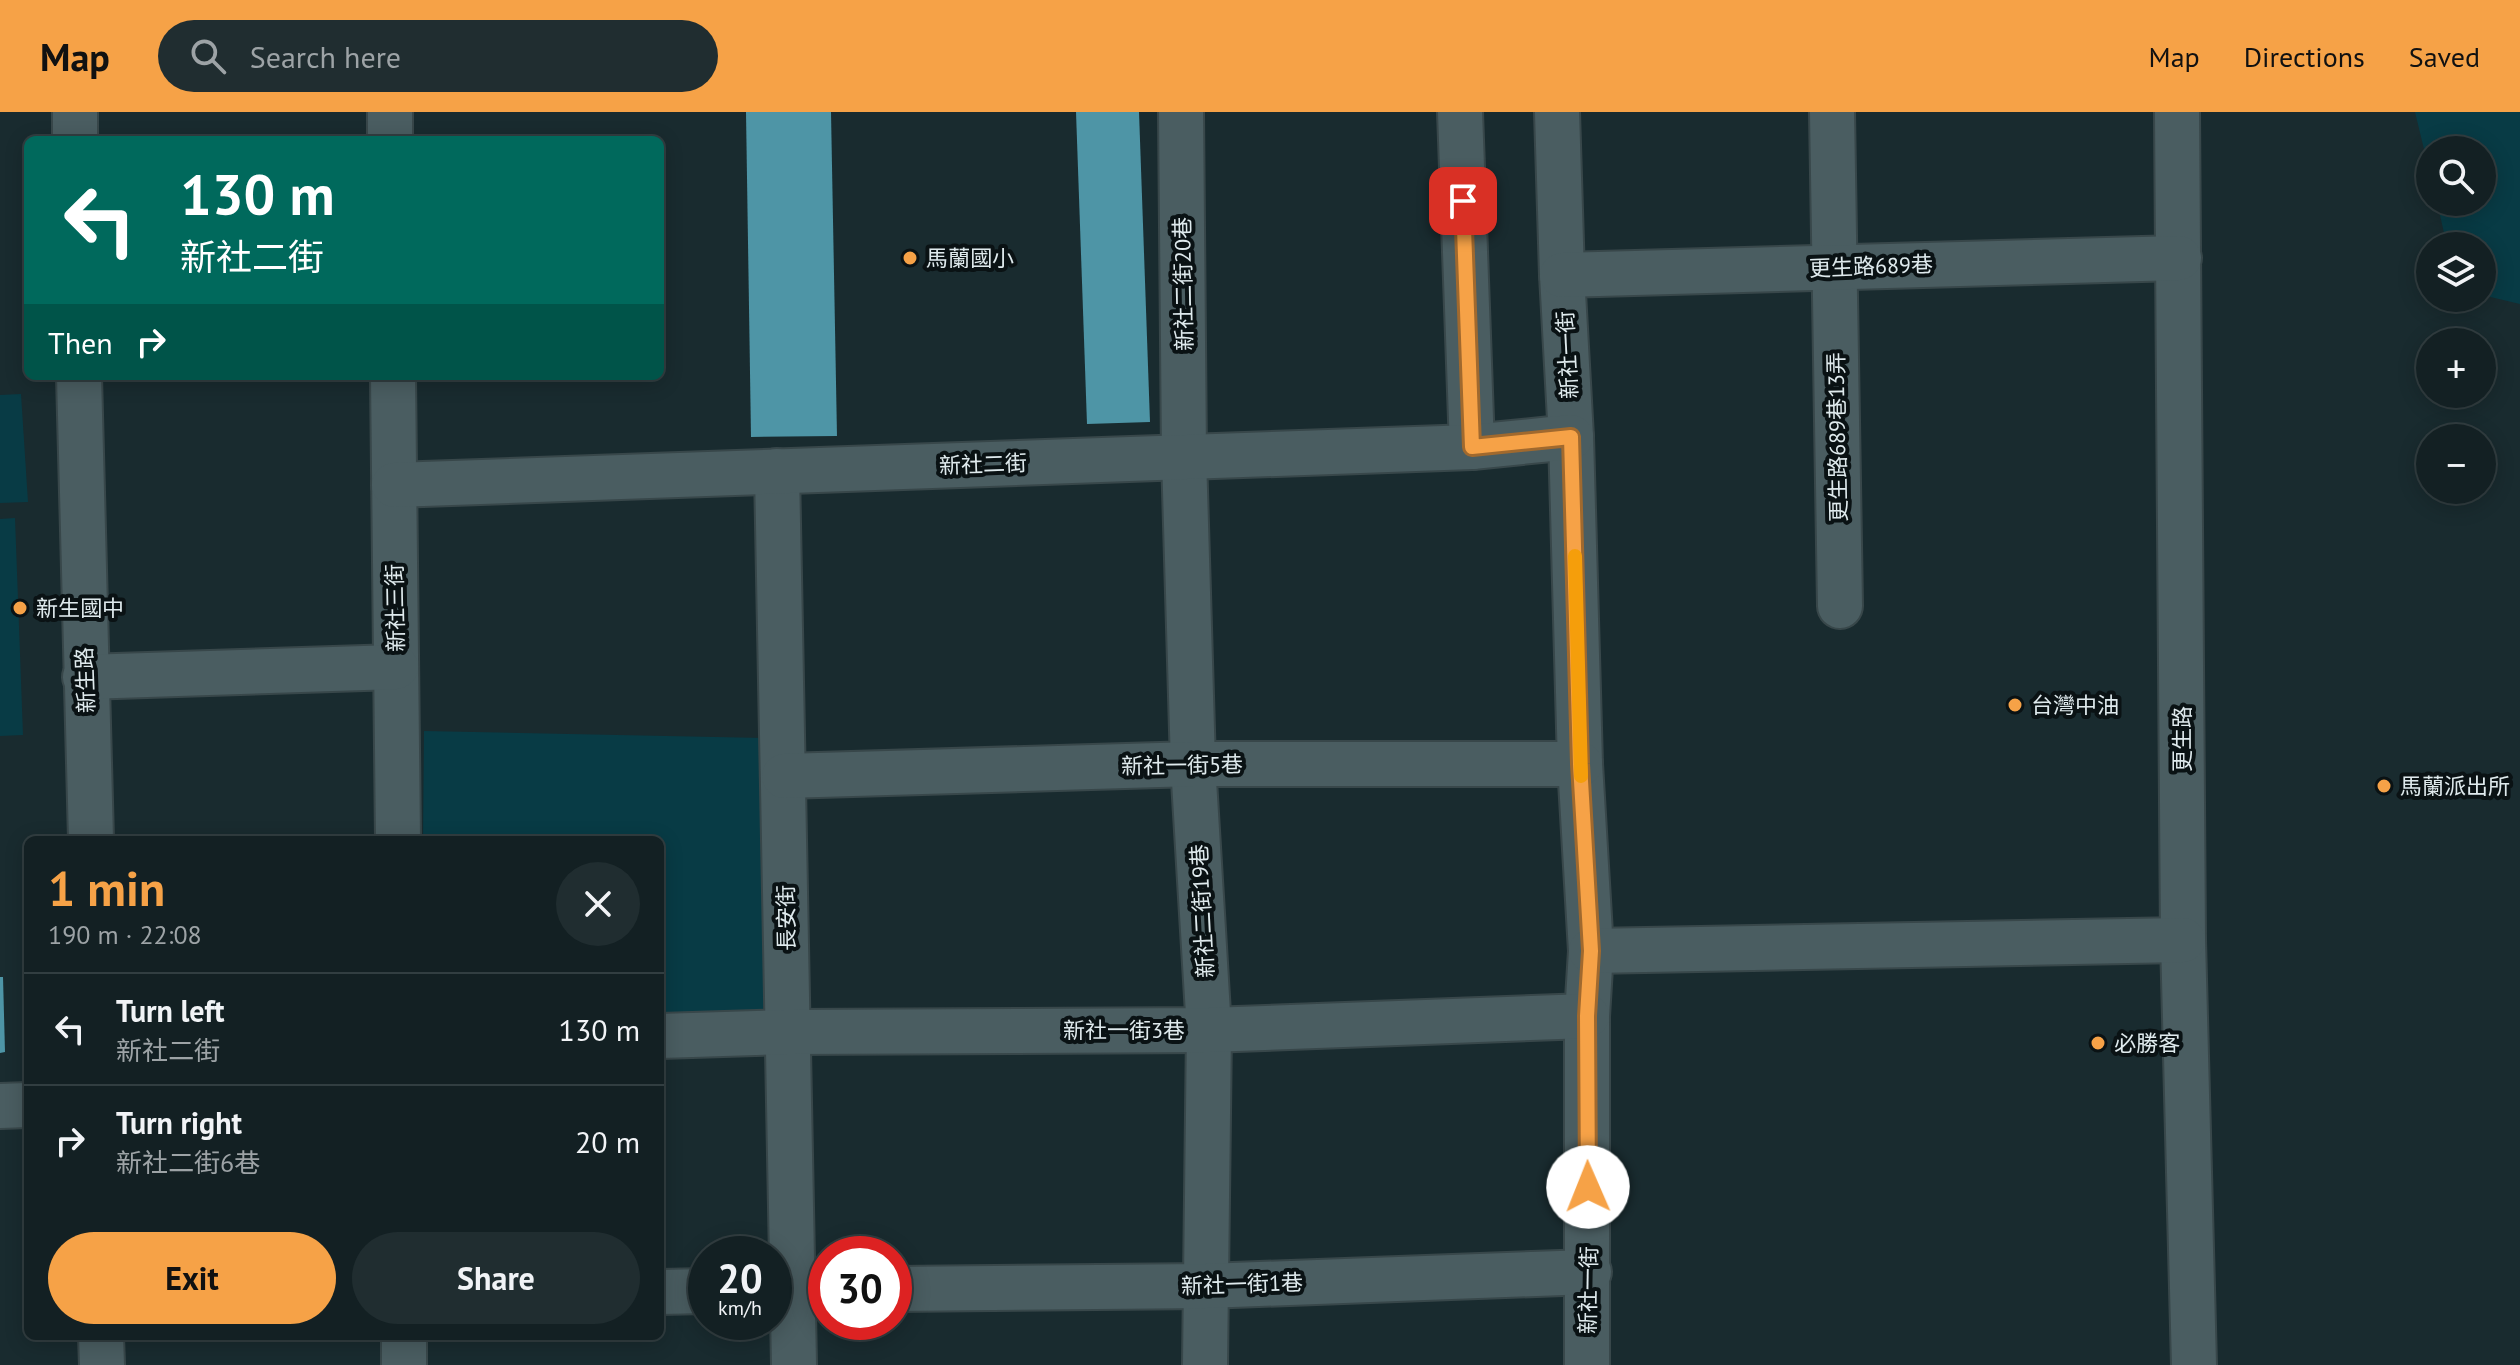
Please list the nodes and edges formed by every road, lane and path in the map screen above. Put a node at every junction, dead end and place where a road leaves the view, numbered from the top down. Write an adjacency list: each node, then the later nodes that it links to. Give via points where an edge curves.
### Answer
1 (75, 112): 8 (street)
2 (390, 112): 9 (street)
3 (1181, 112): 17 (street, 新社二街20巷)
4 (1460, 112): 16 (street)
5 (1557, 112): 12 (street, 新社一街)
6 (1832, 112): 11 (street, 更生路689巷13弄)
7 (2177, 112): 10 (street, 更生路)
8 (75, 136)
9 (390, 136)
10 (2179, 258): 11 (street, 更生路689巷); 28 (street, 更生路)
11 (1835, 267): 12 (street, 更生路689巷); 20 (street, 更生路689巷13弄)
12 (1562, 275): 15 (street, 新社一街)
13 (79, 380): 22 (street, 新生路)
14 (393, 380): 19 (street, 新社三街)
15 (1571, 437): 16 (street, 新社二街); 24 (street, 新社一街)
16 (1472, 447): 17 (street, 新社二街)
17 (1184, 456): 18 (street, 新社二街); 23 (street, 新社二街19巷)
18 (777, 471): 19 (street, 新社二街); 25 (street, 長安街)
19 (394, 485): 21 (street, 新社三街)
20 (1840, 606)
21 (396, 667): 22 (street); 27 (street, 新社三街)
22 (85, 677): 26 (street, 新生路)
23 (1193, 764): 24 (street, 新社一街5巷); 25 (street, 新社一街5巷); 31 (street, 新社二街19巷)
24 (1580, 764): 29 (street, 新社一街)
25 (784, 776): 32 (street, 長安街)
26 (91, 836)
27 (398, 836)
28 (2183, 940): 29 (street); 49 (street, 更生路)
29 (1591, 951): 30 (street, 新社一街)
30 (1587, 1016): 31 (street, 新社一街3巷); 36 (street, 新社一街)
31 (1209, 1030): 32 (street, 新社一街3巷); 37 (street, 新社二街19巷)
32 (787, 1032): 33 (street, 新社一街3巷); 39 (street, 長安街)
33 (664, 1036)
34 (24, 1105): 35 (street)
35 (0, 1106)
36 (1589, 1272): 37 (street, 新社一街1巷); 48 (street, 新社一街)
37 (1206, 1286): 38 (street, 新社一街1巷); 47 (street, 新社二街19巷)
38 (912, 1289)
39 (797, 1290): 46 (street, 長安街)
40 (688, 1291): 41 (street)
41 (664, 1292)
42 (101, 1340): 44 (street)
43 (404, 1340): 45 (street)
44 (102, 1365)
45 (404, 1365)
46 (794, 1365)
47 (1205, 1365)
48 (1587, 1365)
49 (2194, 1365)

